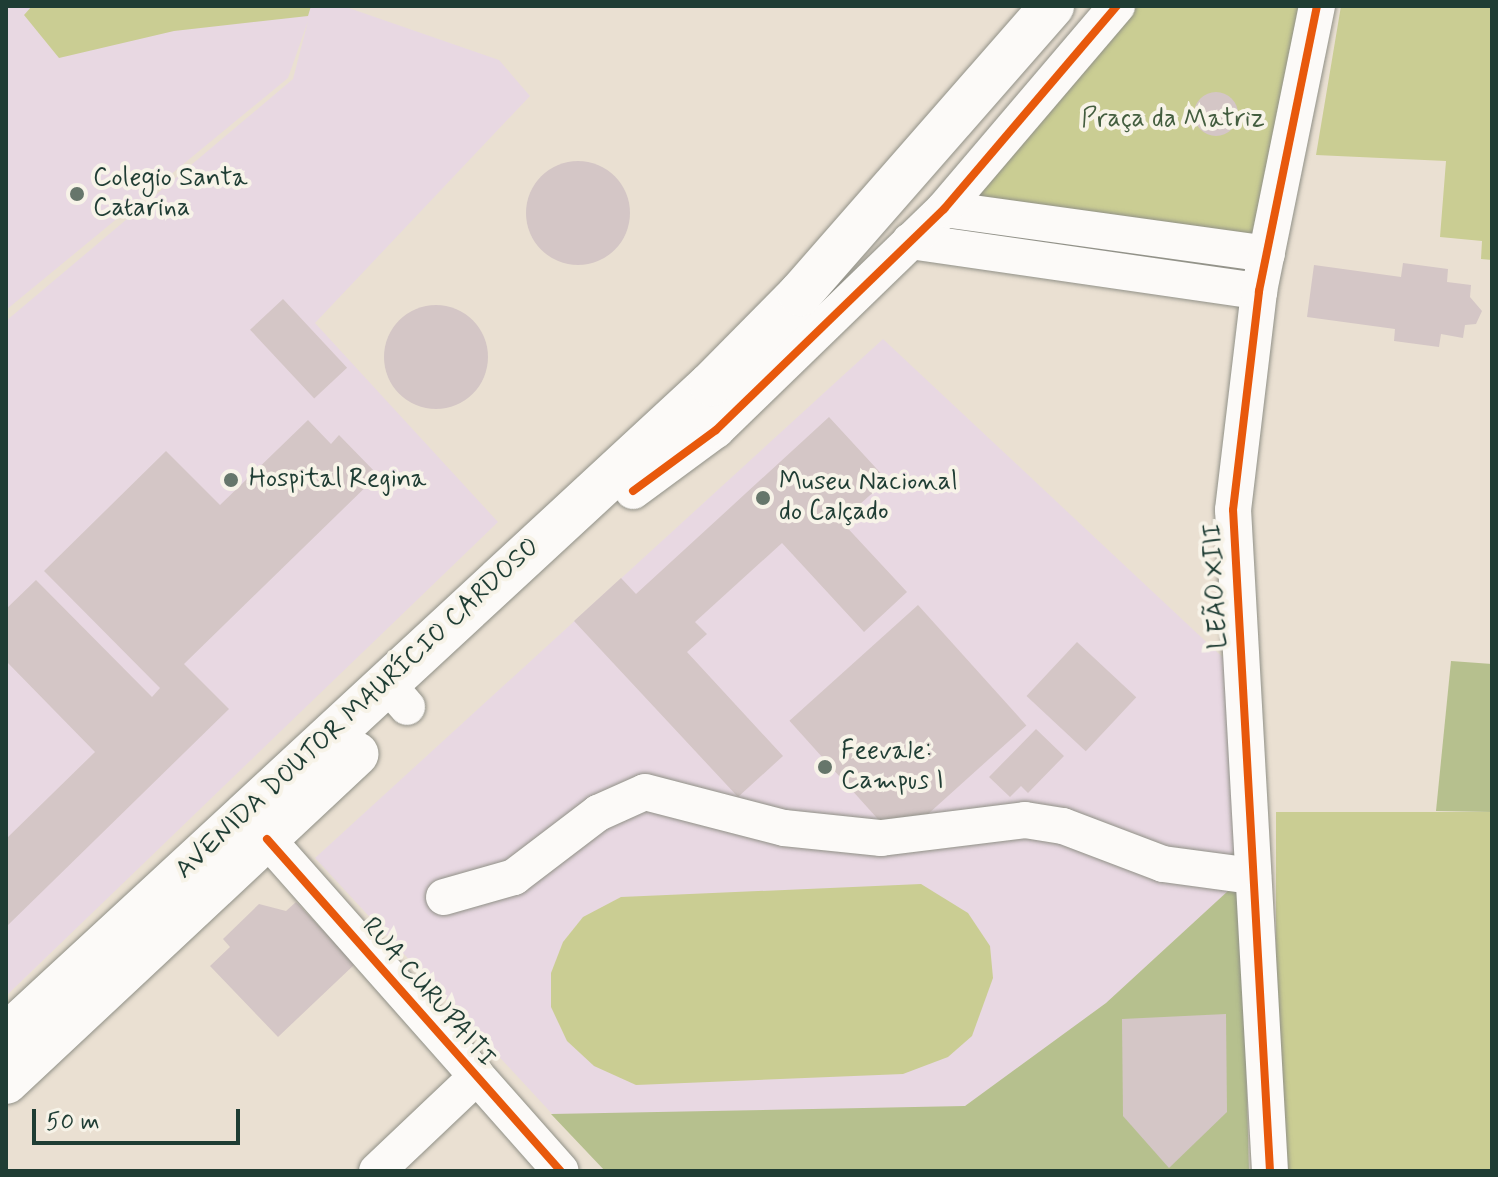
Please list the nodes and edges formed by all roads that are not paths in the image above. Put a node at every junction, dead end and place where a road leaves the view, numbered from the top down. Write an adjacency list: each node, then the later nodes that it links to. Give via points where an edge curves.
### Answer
1 (1052, 6): 8 (main road, AVENIDA DOUTOR MAURÍCIO CARDOSO, via 810,284)
2 (1117, 6): 4 (street)
3 (1317, 6): 6 (street, LEÃO XIII)
4 (944, 209): 5 (street); 6 (street)
5 (910, 241): 7 (street); 9 (street, via 716,430)
6 (1267, 254): 7 (street, LEÃO XIII)
7 (1259, 291): 12 (street, LEÃO XIII, via 1233,510)
8 (711, 384): 9 (main road, AVENIDA DOUTOR MAURÍCIO CARDOSO); 10 (main road, AVENIDA DOUTOR MAURÍCIO CARDOSO)
9 (633, 491): 10 (main road, AVENIDA DOUTOR MAURÍCIO CARDOSO)
10 (501, 599): 11 (main road, AVENIDA DOUTOR MAURÍCIO CARDOSO, via 294,791)
11 (239, 850): 14 (main road, AVENIDA DOUTOR MAURÍCIO CARDOSO); 15 (street, RUA CURUPAITI)
12 (1253, 876): 13 (street, via 1163,864 1063,826 1025,820 881,838 784,828 645,792 598,813 514,877); 19 (street, LEÃO XIII)
13 (444, 897)
14 (25, 1034): 16 (main road, AVENIDA DOUTOR MAURÍCIO CARDOSO)
15 (476, 1077): 17 (street); 18 (street, RUA CURUPAITI)
16 (6, 1082)
17 (377, 1171)
18 (561, 1171)
19 (1270, 1171)

